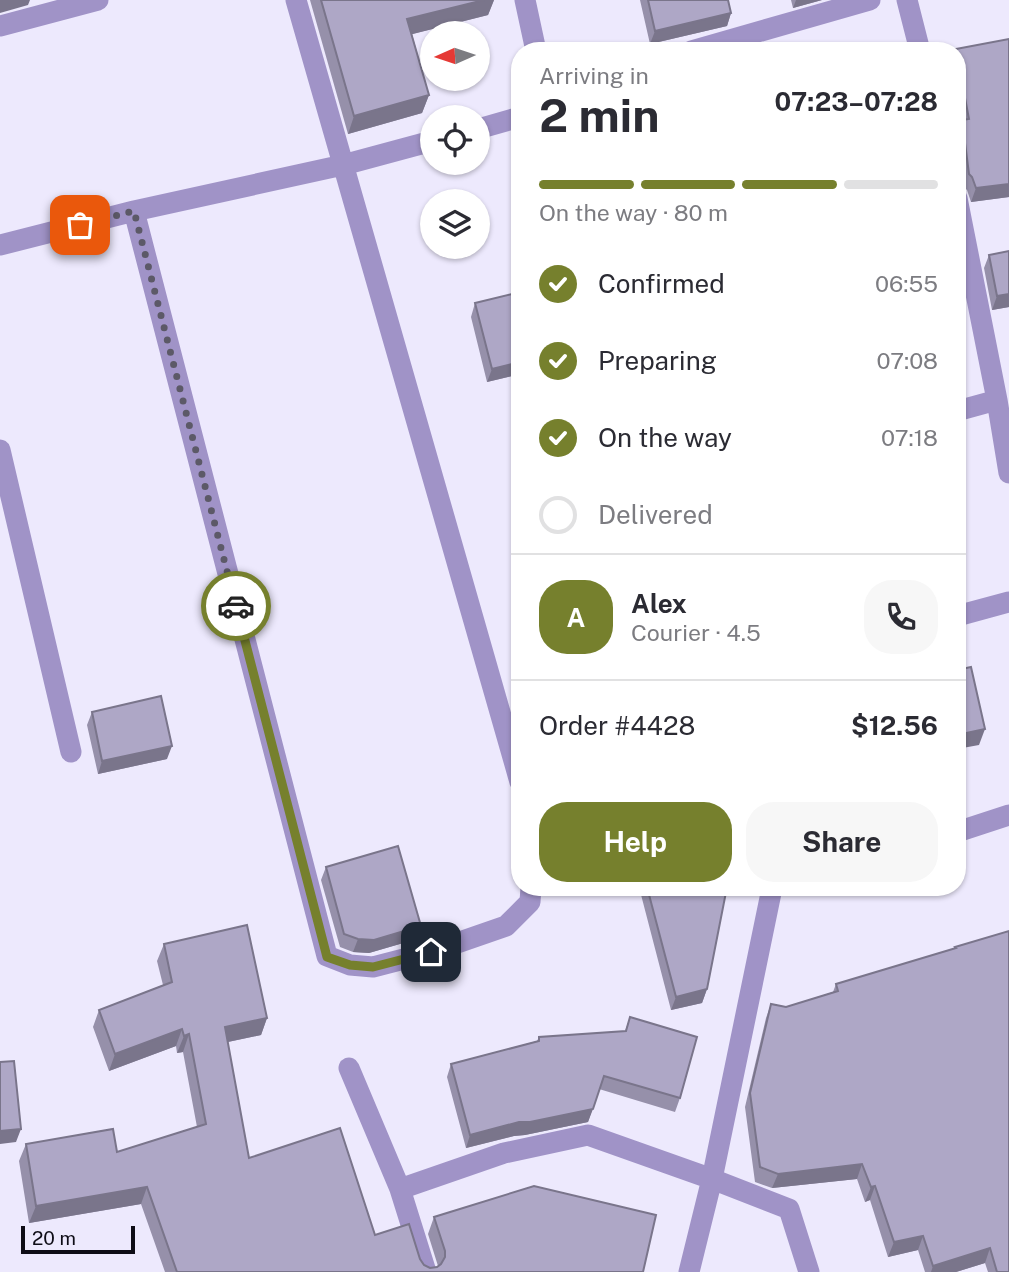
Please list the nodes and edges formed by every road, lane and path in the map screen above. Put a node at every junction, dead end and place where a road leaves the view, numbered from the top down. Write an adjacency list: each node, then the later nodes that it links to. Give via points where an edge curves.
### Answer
1 (97, 0): 6 (street)
2 (296, 0): 13 (street)
3 (526, 0): 7 (street)
4 (870, 0): 8 (street)
5 (907, 0): 9 (street)
6 (0, 26)
7 (535, 42)
8 (723, 42)
9 (918, 42)
10 (511, 120): 11 (street)
11 (490, 126)
12 (420, 144): 13 (street)
13 (343, 165): 14 (street); 23 (street)
14 (134, 211): 15 (street); 27 (street, via 327,957 373,967 431,952 506,926)
15 (0, 244)
16 (966, 244): 17 (street)
17 (997, 400): 18 (street); 20 (street)
18 (966, 409)
19 (0, 450): 24 (street)
20 (1009, 473)
21 (1009, 602): 22 (street)
22 (966, 614)
23 (511, 751)
24 (71, 752)
25 (1009, 815): 26 (street)
26 (966, 829)
27 (530, 896)
28 (774, 896): 30 (street)
29 (349, 1068): 31 (street)
30 (712, 1179): 31 (street, via 588,1135 504,1153); 33 (street); 34 (street, via 789,1209)
31 (400, 1189): 32 (street)
32 (426, 1272)
33 (689, 1272)
34 (810, 1272)

